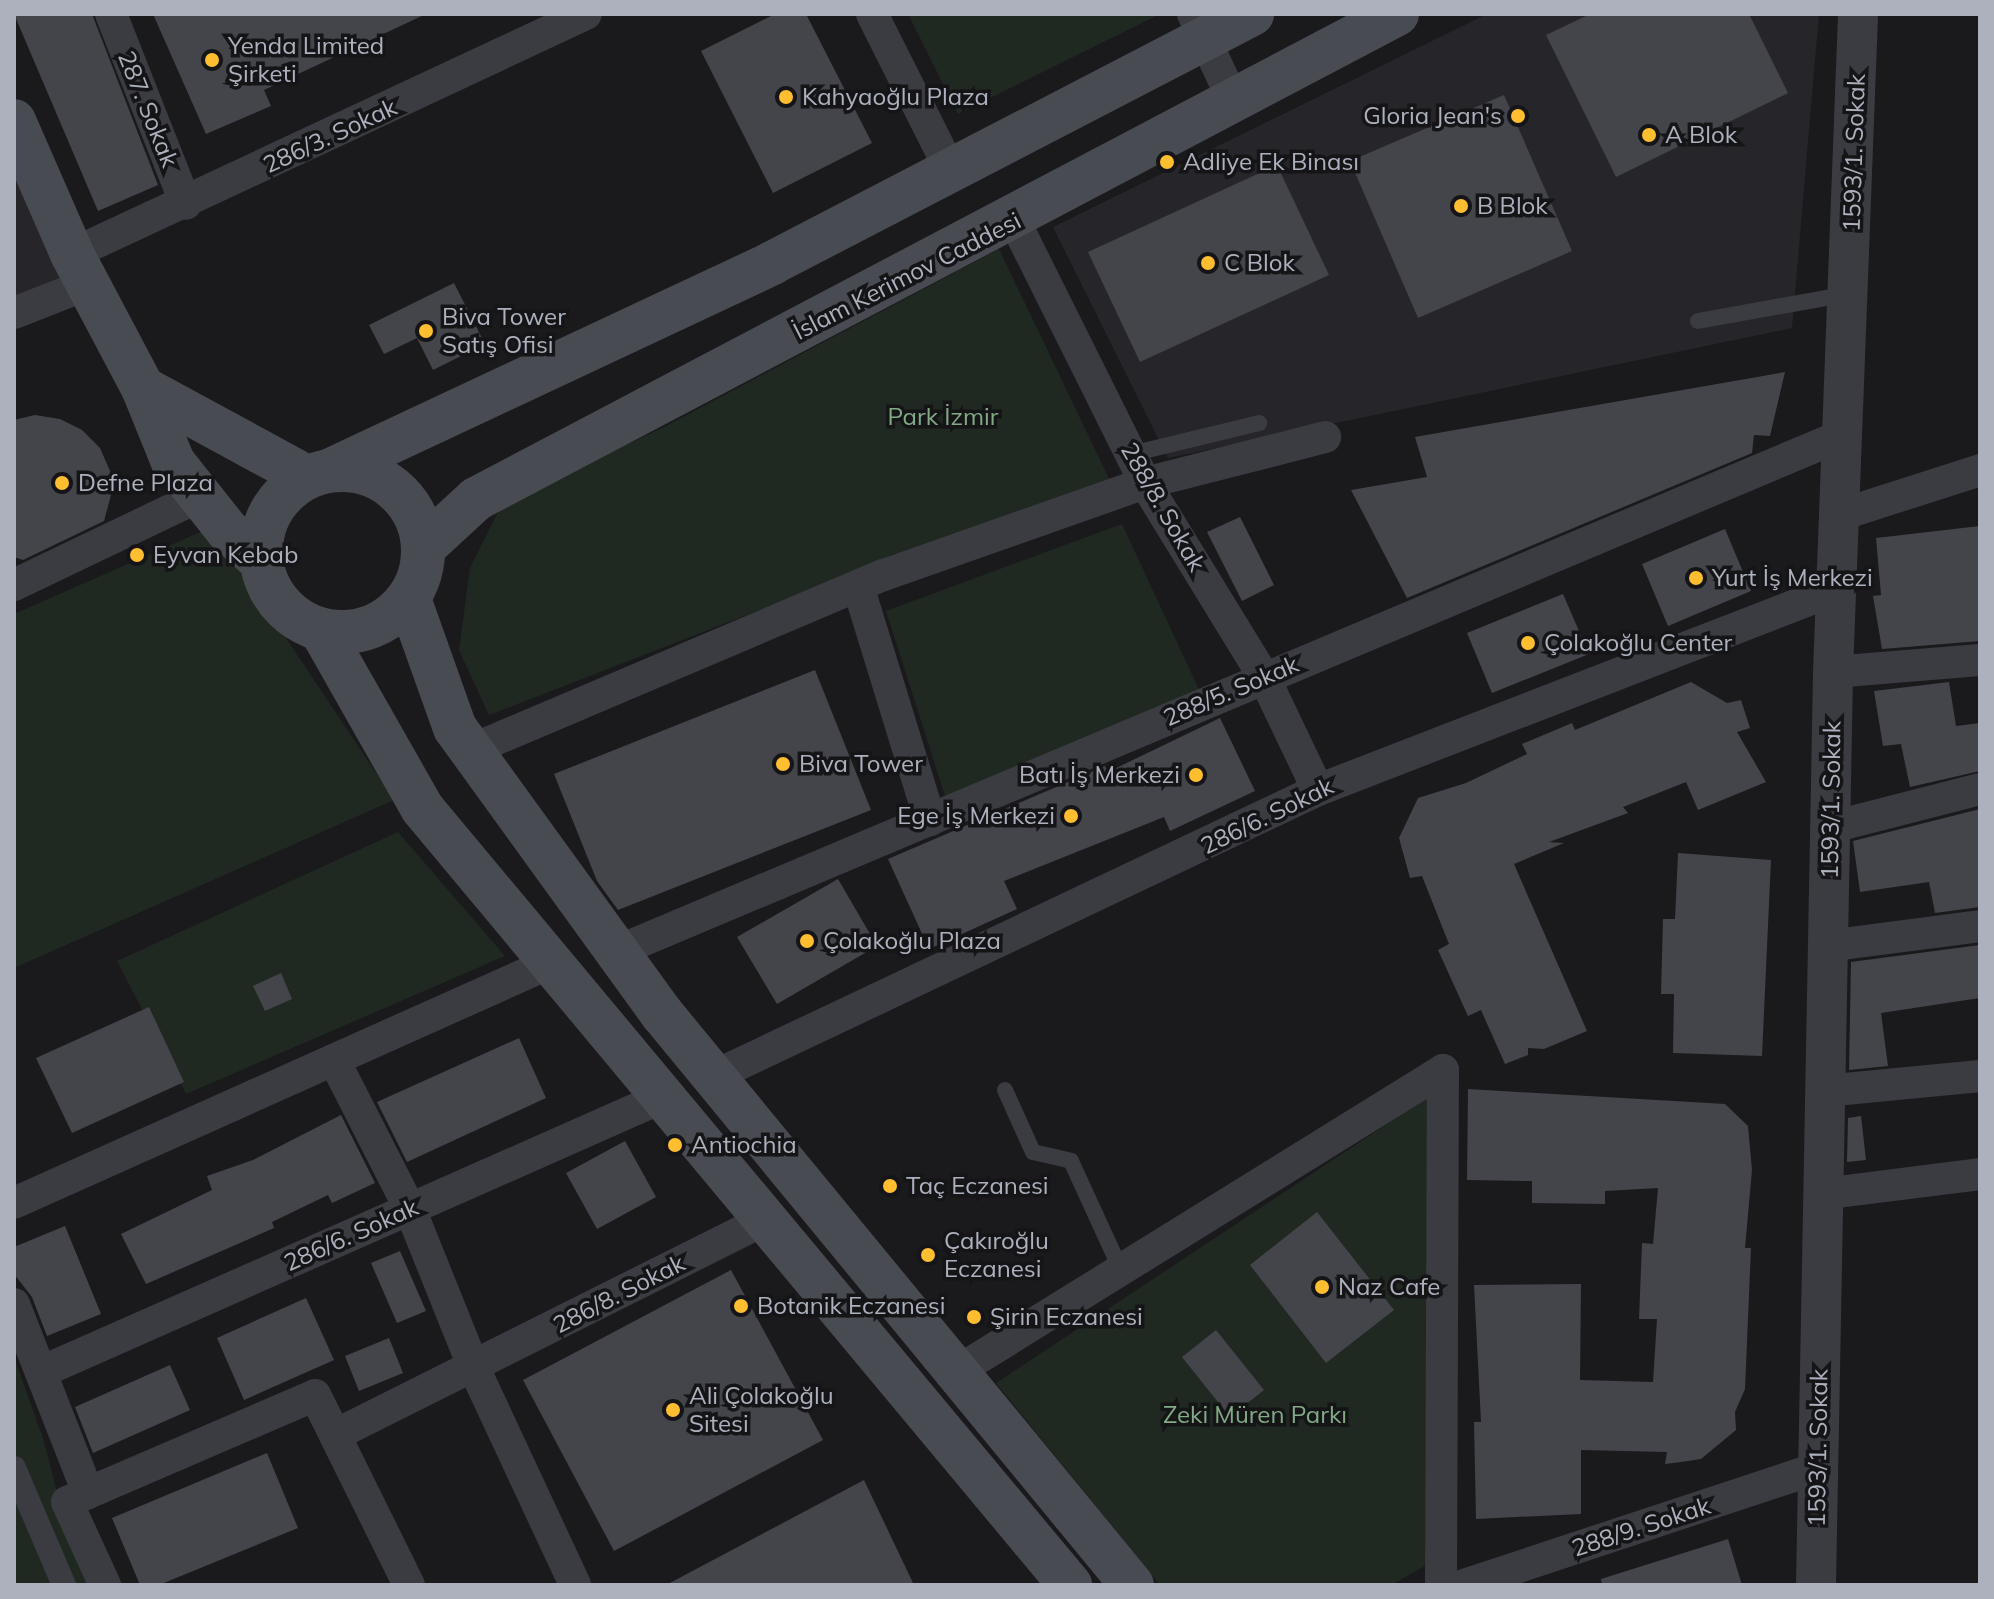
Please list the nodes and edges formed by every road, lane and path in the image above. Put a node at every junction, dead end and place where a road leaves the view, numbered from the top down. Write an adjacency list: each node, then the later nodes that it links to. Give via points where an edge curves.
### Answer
1 (111, 14): 11 (street, 287. Sokak)
2 (586, 14): 11 (street, 286/3. Sokak)
3 (872, 14): 10 (street)
4 (1252, 14): 7 (main road)
5 (1397, 14): 8 (main road, İslam Kerimov Caddesi)
6 (1859, 14): 14 (street, 1593/1. Sokak)
7 (1199, 27): 8 (street); 10 (main road)
8 (1234, 102): 12 (main road, İslam Kerimov Caddesi)
9 (14, 121): 13 (main road)
10 (952, 173): 23 (main road)
11 (186, 204): 13 (street, 286/3. Sokak)
12 (1014, 220): 21 (street, 288/8. Sokak); 27 (main road, İslam Kerimov Caddesi, via 476,499)
13 (80, 269): 15 (street, 286/3. Sokak); 17 (main road)
14 (1850, 294): 16 (lane); 19 (street, 1593/1. Sokak)
15 (14, 313)
16 (1698, 321)
17 (143, 388): 23 (main road); 25 (main road, via 173,462)
18 (1259, 423): 21 (lane)
19 (1845, 434): 26 (street, 1593/1. Sokak); 36 (street, 288/5. Sokak)
20 (1325, 437): 24 (street)
21 (1131, 454): 24 (street, 288/8. Sokak)
22 (1980, 470): 26 (street)
23 (319, 473): 27 (main road, via 358,470 394,489 419,520); 28 (main road, via 286,492 270,512 261,535)
24 (1145, 483): 30 (street); 36 (street, 288/8. Sokak)
25 (200, 496): 28 (main road); 29 (street)
26 (1837, 516): 31 (street, 1593/1. Sokak)
27 (424, 547): 32 (main road, via 421,574)
28 (261, 561): 33 (main road, via 271,592 285,608)
29 (14, 585)
30 (858, 586): 37 (street); 40 (street)
31 (1837, 589): 35 (street, 1593/1. Sokak); 39 (street, 286/6. Sokak)
32 (409, 599): 33 (main road, via 370,628); 37 (main road, via 455,728)
33 (321, 630): 45 (main road, via 422,808)
34 (1980, 660): 35 (street)
35 (1833, 672): 41 (street, 1593/1. Sokak)
36 (1264, 677): 39 (street, 288/8. Sokak); 40 (street, 288/5. Sokak)
37 (471, 750): 44 (main road)
38 (1980, 789): 41 (street)
39 (1318, 790): 48 (street, 286/6. Sokak)
40 (930, 820): 44 (street, 288/5. Sokak)
41 (1832, 827): 43 (street, 1593/1. Sokak)
42 (1980, 926): 43 (street)
43 (1827, 946): 50 (street, 1593/1. Sokak)
44 (618, 951): 48 (main road)
45 (550, 963): 46 (street); 51 (main road)
46 (334, 1060): 54 (street); 55 (street)
47 (1980, 1076): 50 (street)
48 (712, 1077): 51 (main road); 61 (main road)
49 (1005, 1090): 57 (lane, via 1033,1152 1071,1161)
50 (1824, 1091): 53 (street, 1593/1. Sokak)
51 (661, 1098): 55 (street, 286/6. Sokak); 56 (main road)
52 (1980, 1174): 53 (street)
53 (1822, 1194): 64 (street, 1593/1. Sokak)
54 (14, 1203)
55 (410, 1209): 59 (street); 60 (street, 286/6. Sokak)
56 (763, 1221): 59 (street, 286/8. Sokak); 71 (main road)
57 (1121, 1270): 61 (street); 73 (street, via 1443,1070)
58 (14, 1304): 60 (street)
59 (474, 1368): 62 (street, 286/8. Sokak); 70 (street)
60 (41, 1372): 65 (street)
61 (956, 1372): 72 (main road)
62 (335, 1435): 65 (street, via 315,1395); 69 (street)
63 (14, 1468): 67 (street)
64 (1818, 1468): 66 (street, 288/9. Sokak); 75 (street, 1593/1. Sokak)
65 (88, 1493): 68 (street, via 67,1502)
66 (1519, 1577): 74 (street, 288/9. Sokak)
67 (64, 1585)
68 (105, 1585)
69 (409, 1585)
70 (575, 1585)
71 (1070, 1585)
72 (1132, 1585)
73 (1441, 1585)
74 (1464, 1585)
75 (1816, 1585)

